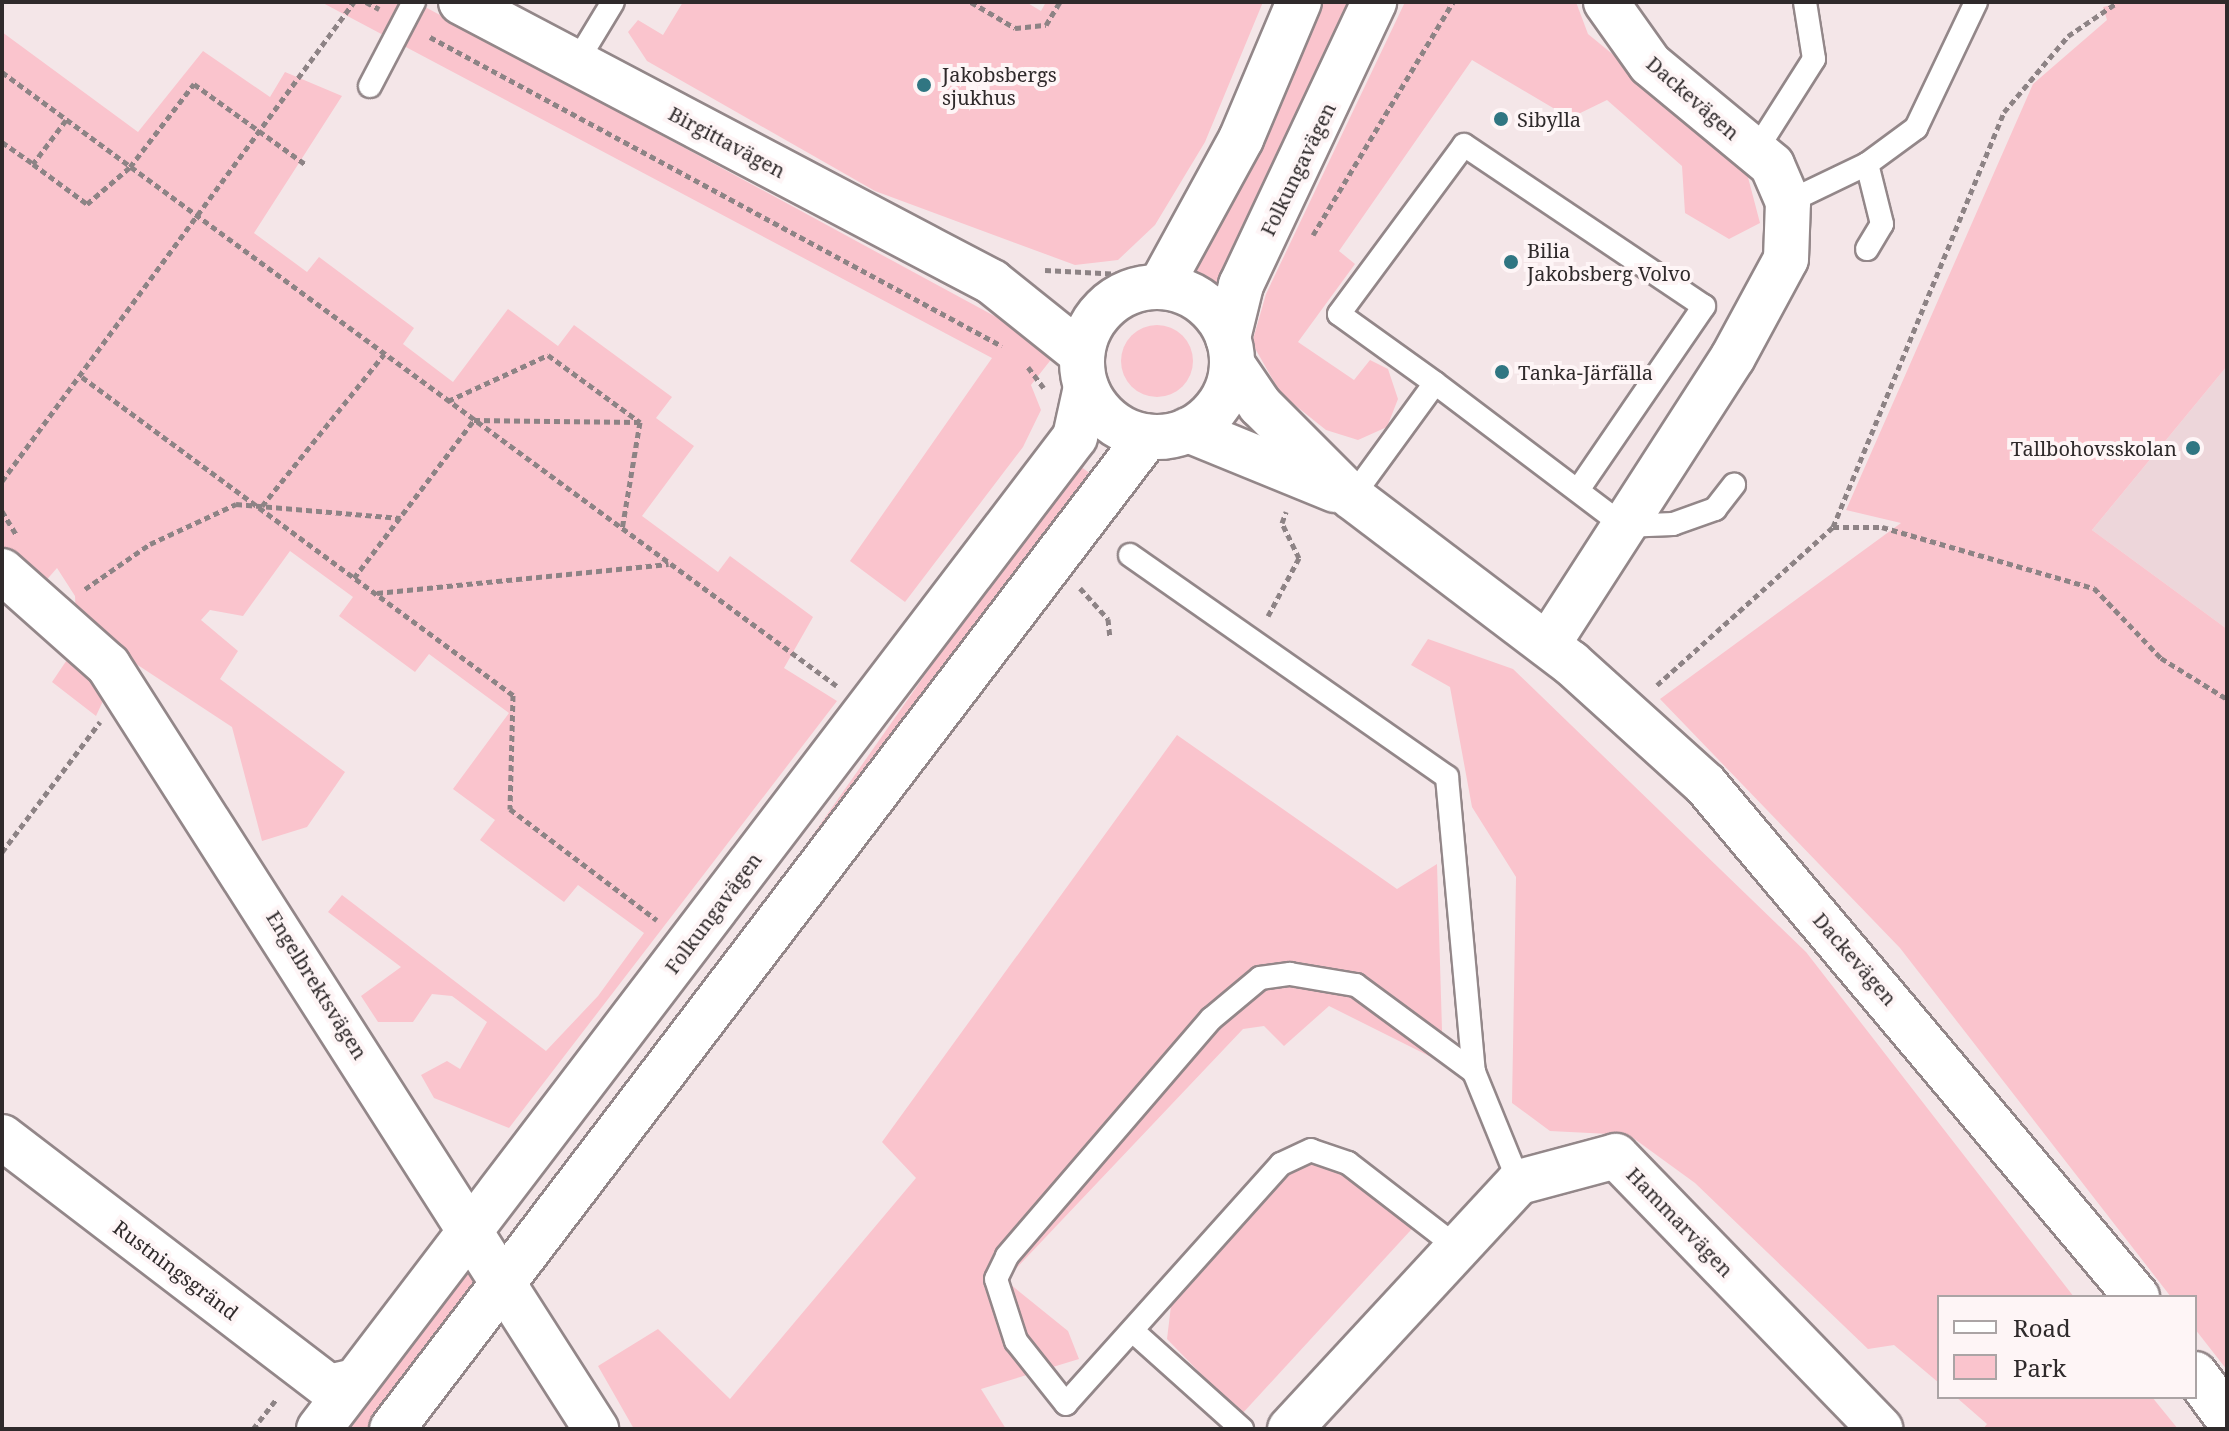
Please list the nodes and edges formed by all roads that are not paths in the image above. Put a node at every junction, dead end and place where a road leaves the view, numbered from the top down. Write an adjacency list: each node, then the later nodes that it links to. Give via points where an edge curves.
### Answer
1 (414, 2): 10 (lane)
2 (613, 2): 9 (lane)
3 (1299, 2): 15 (street, via 1241,139)
4 (1374, 2): 18 (street, Folkungavägen, via 1241,285)
5 (1606, 2): 11 (street, Dackevägen, via 1650,64)
6 (1805, 2): 11 (lane, Dackevägen, via 1814,59)
7 (1976, 2): 12 (lane, via 1916,128)
8 (484, 7): 9 (street, Birgittavägen)
9 (576, 63): 16 (street, Birgittavägen)
10 (370, 86)
11 (1755, 152): 13 (street, Dackevägen, via 1772,165)
12 (1867, 164): 13 (lane); 14 (lane, via 1882,224)
13 (1788, 202): 25 (street, Dackevägen, via 1786,259 1733,357)
14 (1867, 249)
15 (1146, 277): 17 (street); 18 (street, via 1202,302)
16 (1016, 294): 17 (street, Birgittavägen); 19 (street, Birgittavägen)
17 (1100, 312): 19 (street)
18 (1230, 351): 21 (street, via 1219,404); 24 (street, Dackevägen, via 1260,405)
19 (1073, 380): 21 (street, via 1111,422); 32 (street, Folkungavägen, via 1075,437)
20 (1435, 383): 23 (lane); 23 (lane, via 1339,314 1464,145 1704,306); 24 (lane)
21 (1167, 434): 24 (street, Dackevägen); 34 (street)
22 (1734, 485): 25 (lane, via 1715,509 1687,519)
23 (1580, 487): 25 (lane)
24 (1352, 497): 28 (street, Dackevägen)
25 (1624, 526): 28 (street, Dackevägen)
26 (1130, 555): 29 (lane, via 1447,777)
27 (2, 571): 32 (street, Engelbrektsvägen, via 97,650)
28 (1548, 644): 35 (street, Dackevägen, via 1705,784)
29 (1474, 1072): 31 (lane); 36 (lane, via 1356,985 1290,974 1260,978 1211,1019 1007,1256 996,1279 1016,1341 1066,1404)
30 (2, 1137): 38 (street, Rustningsgränd, via 329,1387)
31 (1519, 1182): 33 (street); 45 (street, Hammarvägen, via 1616,1156)
32 (470, 1232): 34 (street, Engelbrektsvägen); 38 (street, Folkungavägen)
33 (1458, 1248): 36 (lane, via 1348,1163 1311,1150 1281,1164); 44 (street)
34 (504, 1282): 41 (street); 42 (street, Engelbrektsvägen)
35 (2135, 1295)
36 (1135, 1333): 43 (lane)
37 (2197, 1377): 39 (street)
38 (355, 1381): 40 (street, Folkungavägen)
39 (2227, 1417)
40 (319, 1429)
41 (392, 1429)
42 (596, 1429)
43 (1242, 1429)
44 (1290, 1429)
45 (1881, 1429)

